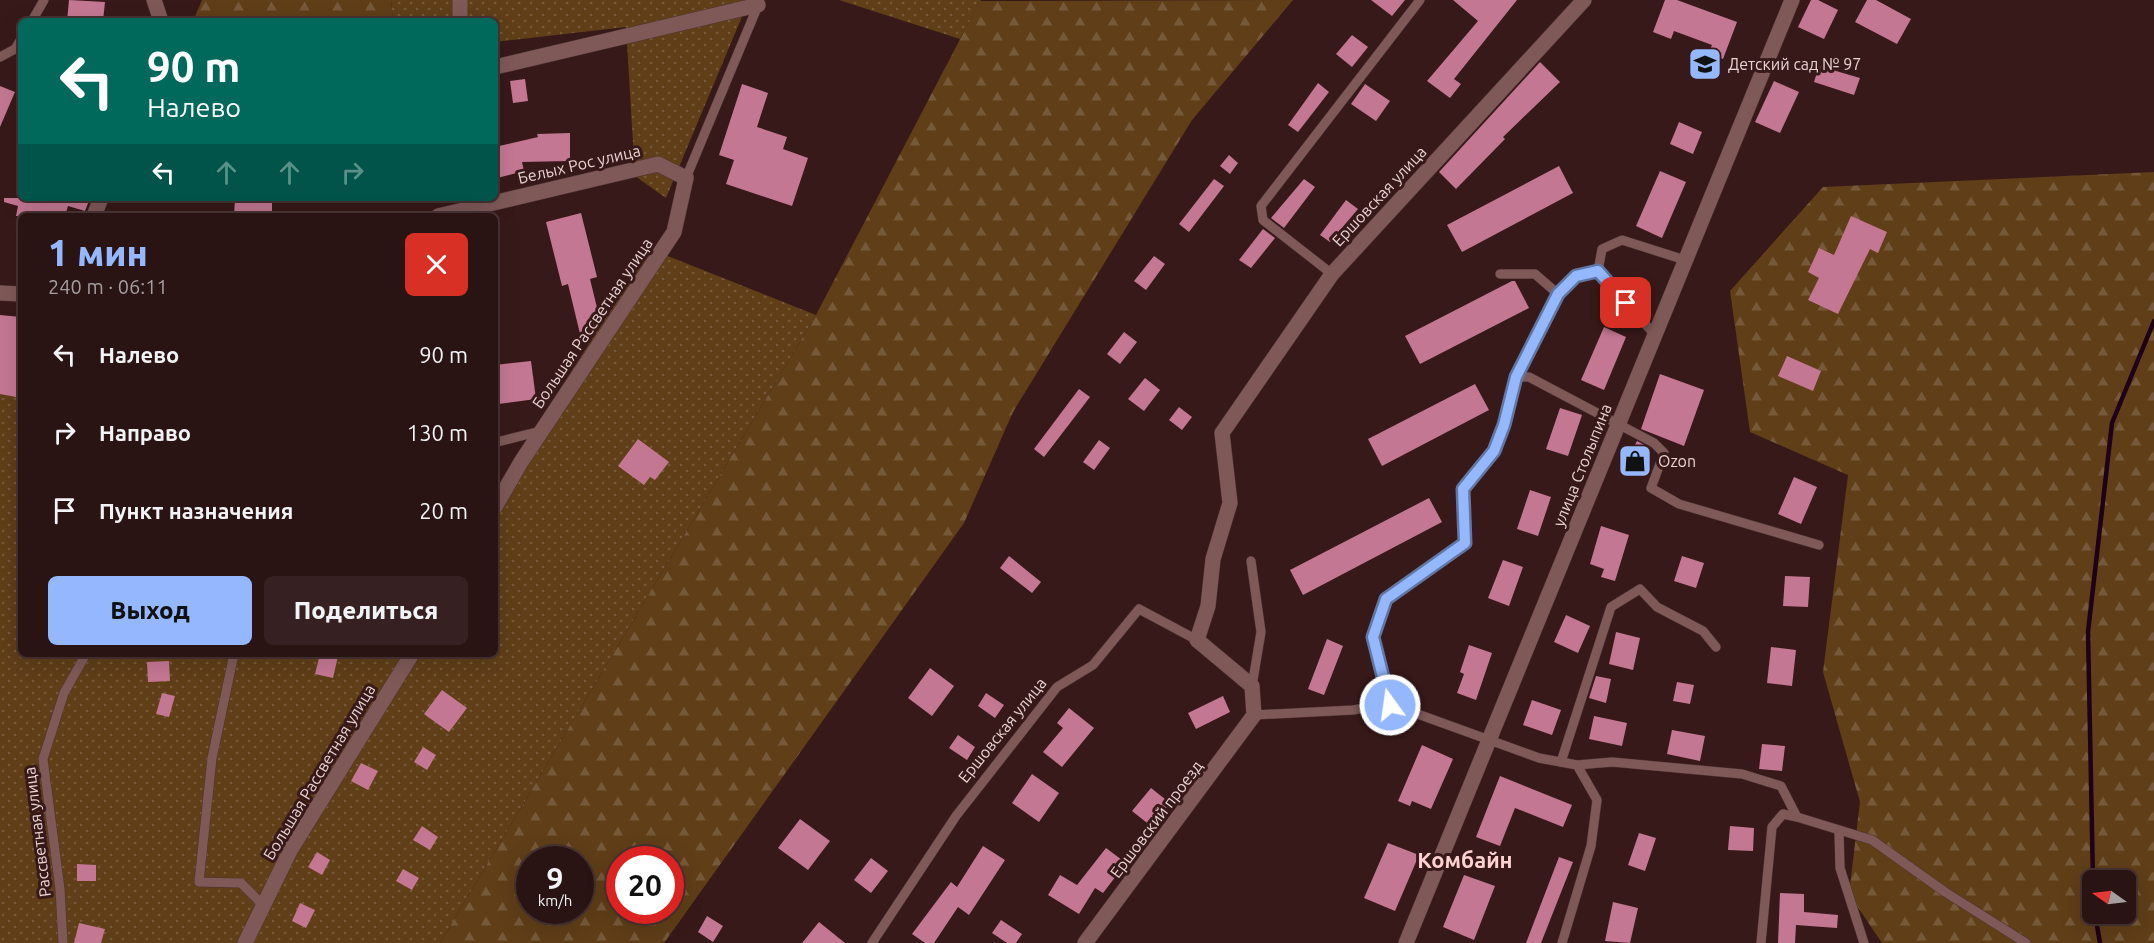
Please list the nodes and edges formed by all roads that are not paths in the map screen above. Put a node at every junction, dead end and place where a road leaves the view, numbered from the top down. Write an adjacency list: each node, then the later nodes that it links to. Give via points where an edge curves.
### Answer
1 (44, 0): 8 (lane)
2 (154, 0): 9 (street)
3 (460, 0): 10 (street)
4 (1420, 0): 18 (lane, via 1261,206 1263,220)
5 (1584, 0): 18 (street, Ершовская улица)
6 (1792, 0): 16 (street, улица Столыпина)
7 (759, 2): 13 (street); 14 (lane)
8 (34, 18)
9 (160, 18)
10 (460, 18)
11 (18, 44): 12 (lane)
12 (0, 57)
13 (498, 66)
14 (686, 178): 15 (street, Белых Рос улица, via 658,164); 26 (street, Большая Рассветная улица, via 674,232)
15 (451, 213)
16 (1686, 260): 17 (lane, via 1622,240 1602,249); 23 (street, улица Столыпина)
17 (1598, 271): 22 (lane, via 1576,276); 23 (lane)
18 (1332, 274): 31 (street, Ершовская улица, via 1222,433 1230,503 1213,559 1208,606)
19 (1500, 274): 22 (lane, via 1534,274)
20 (0, 294): 21 (street)
21 (18, 294)
22 (1558, 294): 24 (lane)
23 (1655, 335): 25 (street, улица Столыпина)
24 (1516, 377): 25 (lane, via 1529,377); 37 (lane, via 1494,451 1463,489 1465,543 1386,599 1373,637)
25 (1618, 425): 29 (lane, via 1654,442 1664,453 1651,488 1679,504); 39 (street, улица Столыпина)
26 (541, 431): 27 (lane); 28 (street, Большая Рассветная улица)
27 (498, 442)
28 (498, 502)
29 (1819, 545)
30 (1251, 561): 36 (lane, via 1261,632)
31 (1197, 640): 36 (street); 47 (lane, Ершовская улица, via 1139,609 1093,665 1057,687 956,816)
32 (1716, 647): 40 (lane, via 1703,631 1657,607 1640,589 1611,607)
33 (84, 657): 45 (lane, Рассветная улица, via 64,693 43,759)
34 (233, 657): 44 (lane, via 212,758 199,882 241,883)
35 (410, 657): 44 (street, Большая Рассветная улица, via 291,849)
36 (1252, 686): 38 (street)
37 (1390, 705): 38 (lane); 39 (lane)
38 (1254, 715): 48 (street, Ершовский проезд)
39 (1489, 740): 40 (lane); 49 (street, улица Столыпина)
40 (1561, 762): 41 (lane)
41 (1577, 765): 42 (lane, via 1612,762 1742,774 1781,786); 50 (lane, via 1597,800 1592,846)
42 (1797, 817): 43 (lane); 51 (lane, via 1783,814 1772,827)
43 (1839, 832): 52 (lane, via 1840,868); 53 (lane, via 1872,840)
44 (264, 905): 46 (street, Большая Рассветная улица)
45 (63, 943)
46 (245, 943)
47 (872, 943)
48 (1085, 943)
49 (1406, 943)
50 (1562, 943)
51 (1761, 943)
52 (1864, 943)
53 (2026, 943)

